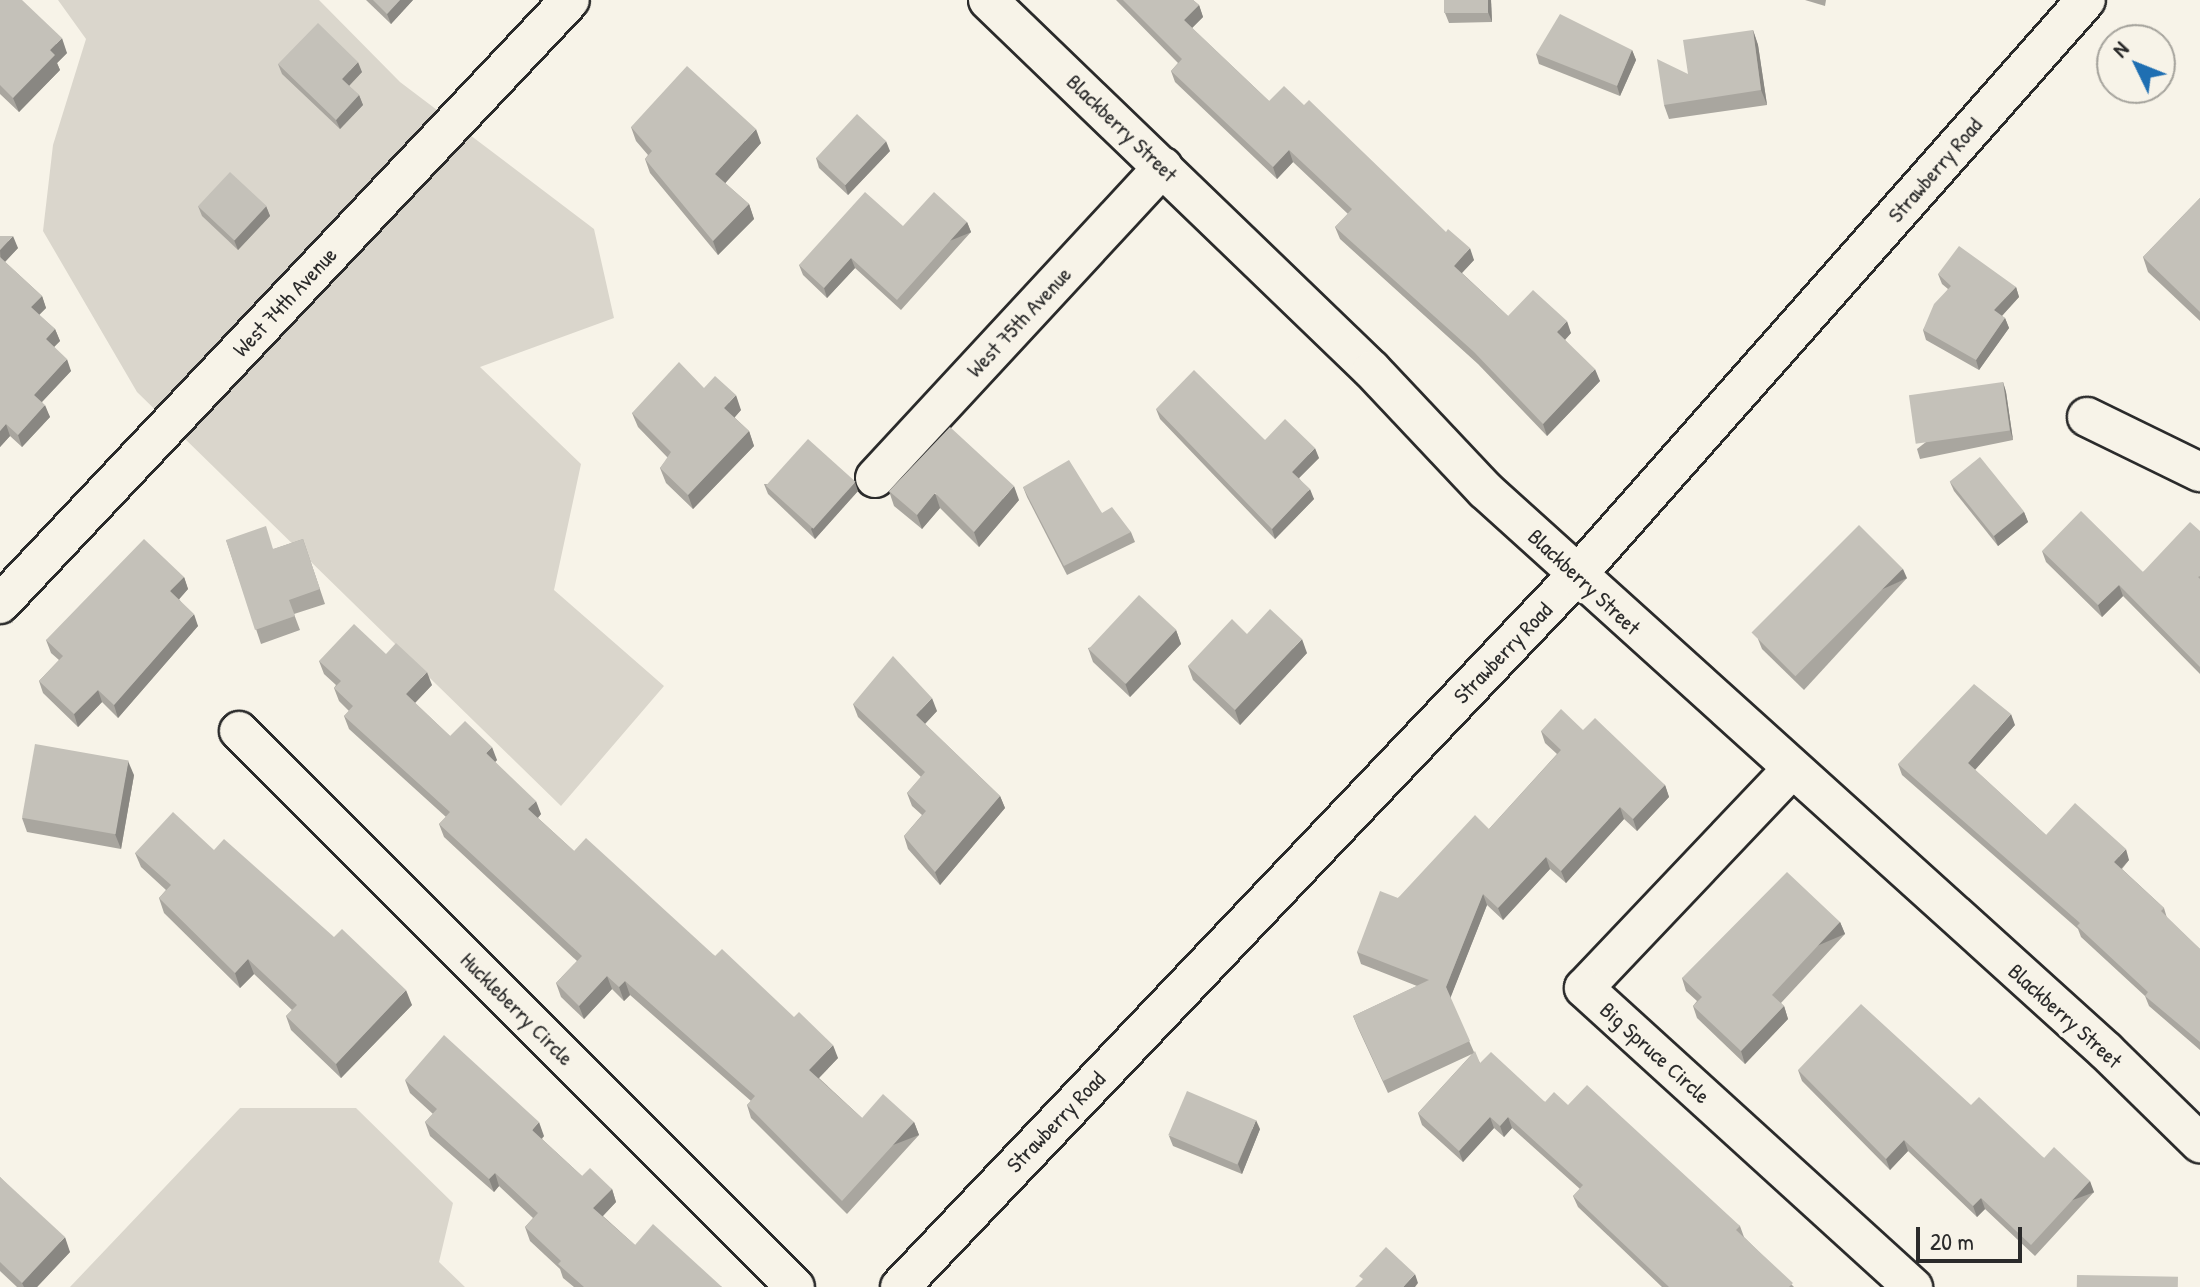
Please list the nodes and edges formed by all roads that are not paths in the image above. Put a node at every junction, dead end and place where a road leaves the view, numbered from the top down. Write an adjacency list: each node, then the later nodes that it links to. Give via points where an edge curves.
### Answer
1 (570, 0): 9 (street, West 74th Avenue)
2 (988, 0): 4 (street, Blackberry Street)
3 (2086, 0): 8 (street, Strawberry Road)
4 (1163, 167): 7 (street, West 75th Avenue); 8 (street, Blackberry Street)
5 (2087, 417): 6 (street)
6 (2200, 472)
7 (875, 478)
8 (1576, 576): 11 (street, Blackberry Street); 14 (street, Strawberry Road)
9 (0, 604)
10 (239, 731): 13 (street, Huckleberry Circle)
11 (1790, 771): 12 (street, Blackberry Street, via 2106,1051); 15 (street, Big Spruce Circle, via 1584,988)
12 (2200, 1143)
13 (795, 1287)
14 (900, 1287)
15 (1913, 1287)

